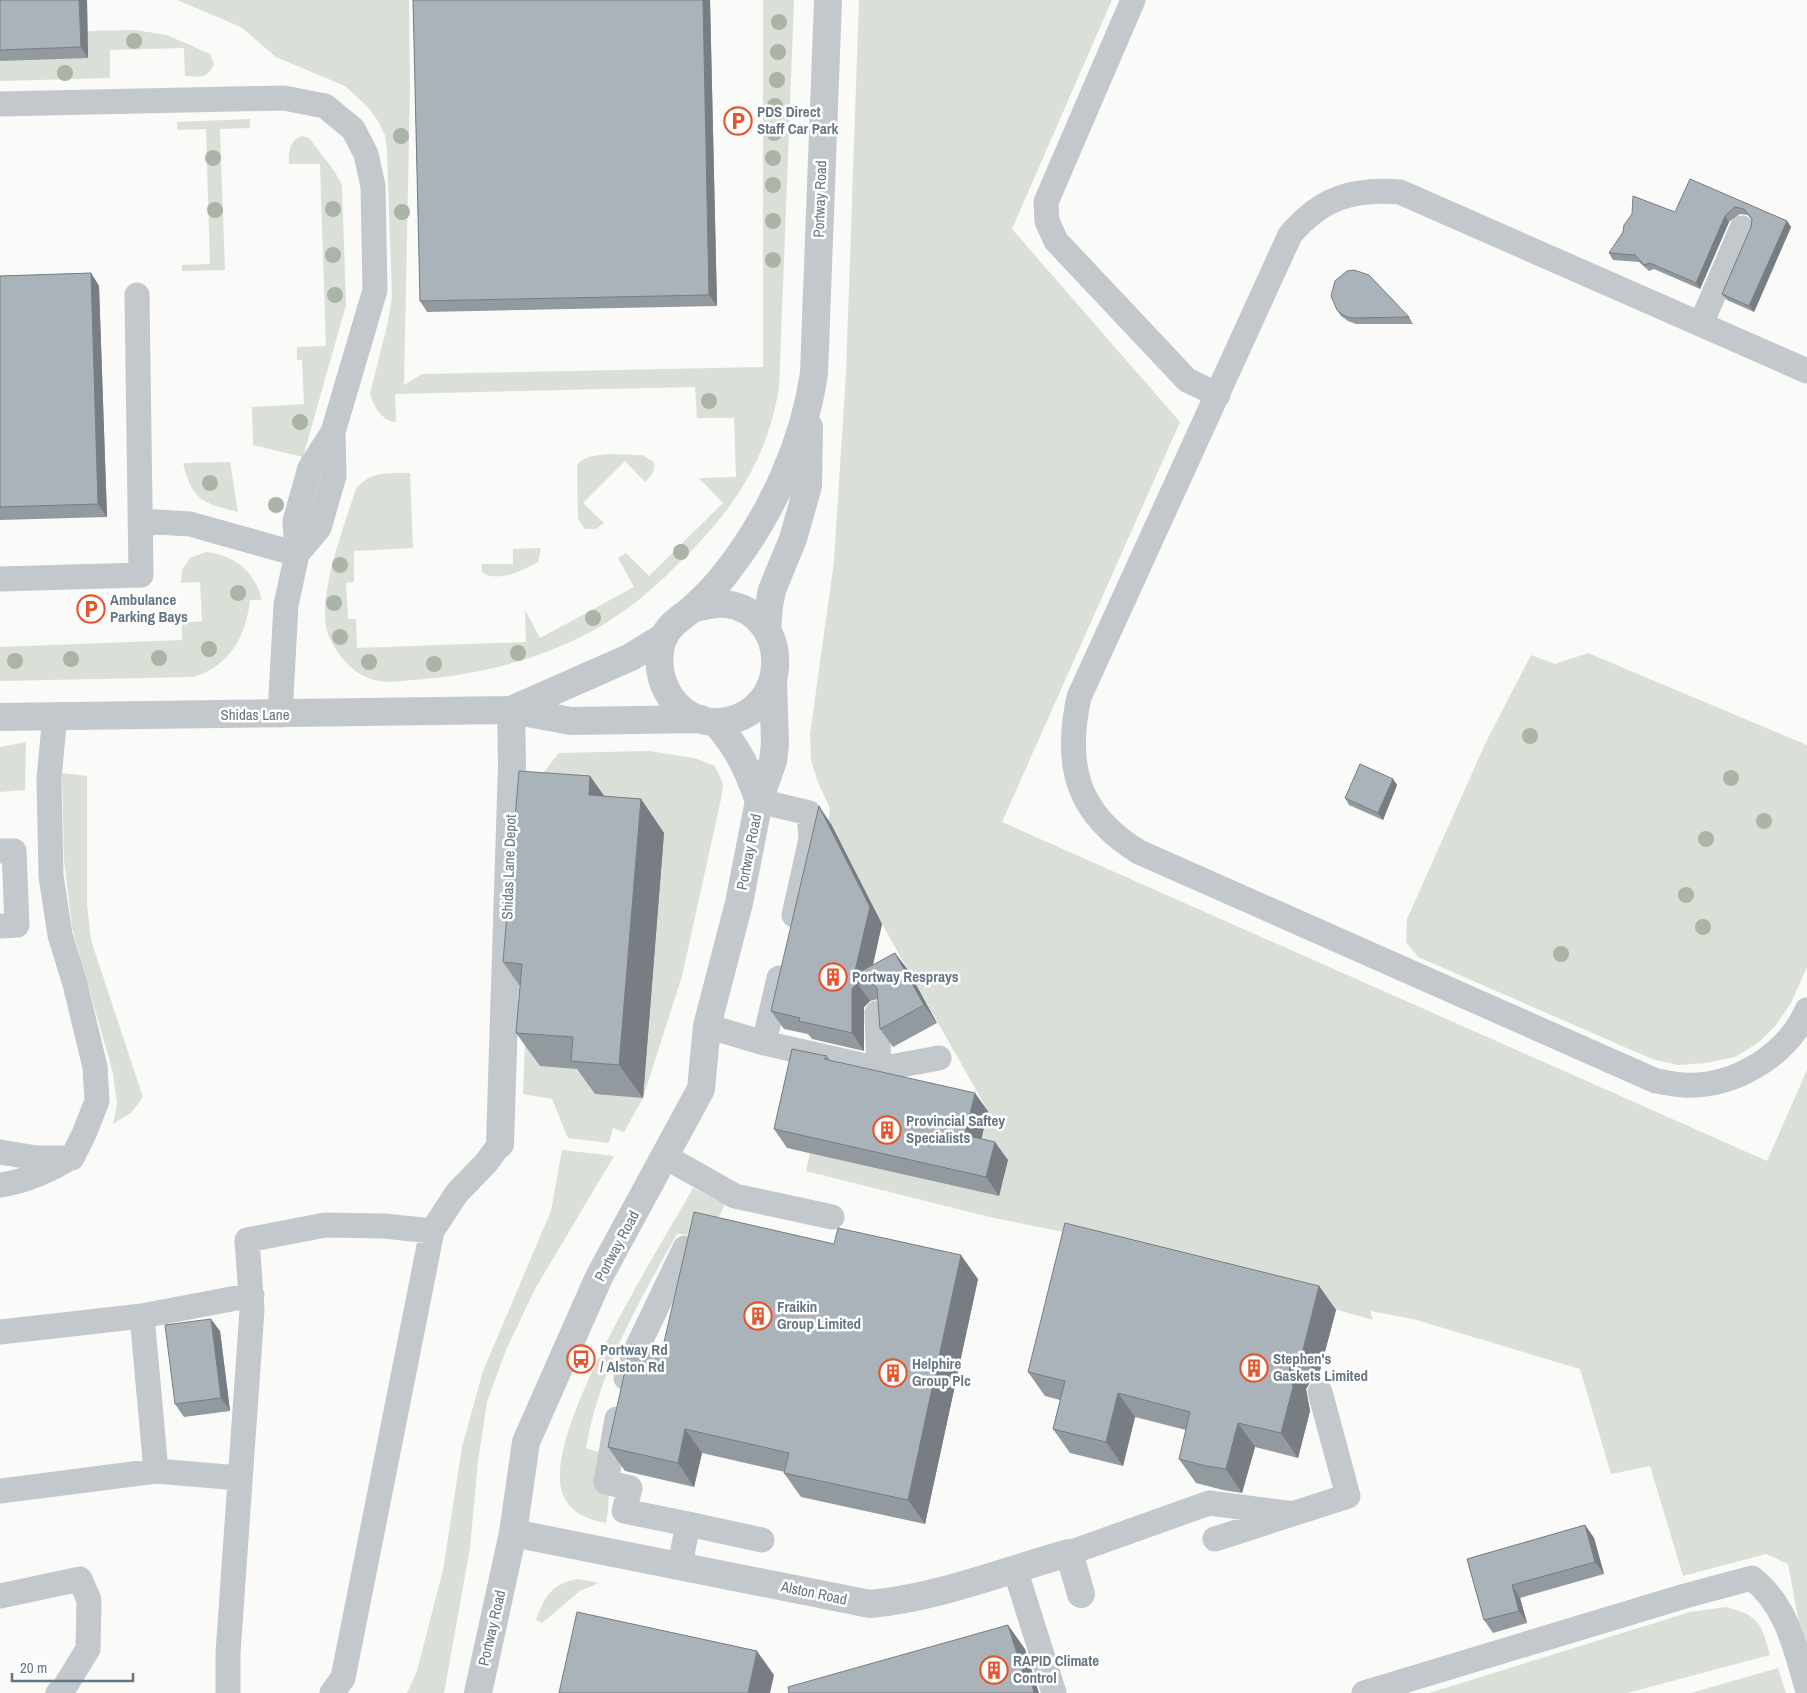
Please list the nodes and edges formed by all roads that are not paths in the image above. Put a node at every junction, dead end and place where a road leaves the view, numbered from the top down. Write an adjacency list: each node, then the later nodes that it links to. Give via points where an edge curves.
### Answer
1 (828, 0): 9 (street, Portway Road, via 814,373)
2 (1133, 0): 8 (lane, via 1046,202 1047,221 1056,241 1187,380)
3 (0, 104): 11 (lane, via 284,98 324,106 353,129 366,154 373,186 375,290 332,432 334,476 319,528)
4 (1742, 228): 6 (lane)
5 (136, 295): 10 (lane)
6 (1701, 324): 7 (lane); 8 (lane, via 1400,192 1375,190 1349,194 1326,204 1306,216 1290,235)
7 (1807, 371)
8 (1218, 395): 25 (lane, via 1078,697 1072,728 1073,761 1092,811 1106,829 1138,852 1656,1081 1682,1086 1706,1083 1751,1069 1786,1042 1801,1024)
9 (810, 398): 13 (street, Portway Road, via 784,478 763,519 729,569); 14 (street, Portway Road, via 808,486 793,539 772,590)
10 (140, 521): 11 (lane, via 190,524); 12 (lane, via 141,575)
11 (297, 554): 19 (lane, via 286,605)
12 (0, 579)
13 (692, 609): 14 (street, Portway Road, via 725,604 739,608); 15 (street, Portway Road, via 673,624)
14 (768, 631): 16 (street, Portway Road, via 776,658)
15 (665, 636): 17 (street, Shidas Lane, via 630,656); 21 (street, Portway Road, via 659,655 659,672 664,688 686,713)
16 (773, 680): 21 (street, Portway Road, via 758,705 744,715); 22 (street, Portway Road, via 775,744 773,761)
17 (511, 710): 19 (street, Shidas Lane); 21 (street, Shidas Lane, via 571,721); 31 (street, Shidas Lane Depot)
18 (55, 715): 19 (street, Shidas Lane); 20 (street, Shidas Lane); 34 (lane, via 50,778 51,876 60,935 95,1067 97,1101)
19 (280, 715)
20 (0, 717)
21 (708, 720): 22 (street, Portway Road, via 734,743)
22 (759, 802): 27 (street, Portway Road); 28 (lane, via 809,813 811,839)
23 (0, 851): 24 (lane, via 14,851 17,926)
24 (0, 926)
25 (1807, 1010)
26 (877, 1013): 30 (lane)
27 (707, 1026): 28 (lane); 33 (street, Portway Road, via 701,1089)
28 (764, 1043): 30 (lane)
29 (939, 1058): 30 (lane)
30 (879, 1069)
31 (500, 1144): 37 (lane, via 457,1193)
32 (0, 1152): 34 (lane, via 37,1158)
33 (664, 1156): 36 (lane, via 735,1196); 48 (street, Portway Road, via 599,1277 526,1442)
34 (72, 1158): 35 (lane, via 46,1172)
35 (0, 1185)
36 (832, 1217)
37 (432, 1230): 39 (lane, via 325,1225 247,1240); 59 (lane, via 343,1678)
38 (685, 1248): 47 (lane, via 637,1348 621,1394 606,1482 630,1488 624,1511)
39 (252, 1295): 40 (lane); 44 (lane)
40 (142, 1316): 41 (lane); 43 (lane)
41 (0, 1332)
42 (1320, 1392): 46 (lane, via 1348,1496)
43 (156, 1471): 44 (lane); 45 (lane)
44 (239, 1478): 58 (lane)
45 (0, 1491)
46 (1292, 1514): 49 (lane); 51 (lane, via 1209,1503)
47 (688, 1524): 50 (lane); 52 (lane)
48 (513, 1533): 52 (street, Alston Road); 60 (street, Portway Road)
49 (1215, 1539)
50 (762, 1540)
51 (1069, 1553): 53 (street, Alston Road); 54 (street)
52 (680, 1565): 53 (street, Alston Road, via 870,1604 940,1590)
53 (1015, 1568): 61 (lane)
54 (1081, 1594)
55 (0, 1596): 57 (lane, via 80,1580 89,1600 88,1649)
56 (1807, 1688): 62 (lane, via 1784,1616 1766,1590 1752,1578)
57 (58, 1693)
58 (228, 1693)
59 (332, 1693)
60 (478, 1693)
61 (1054, 1693)
62 (1364, 1693)

